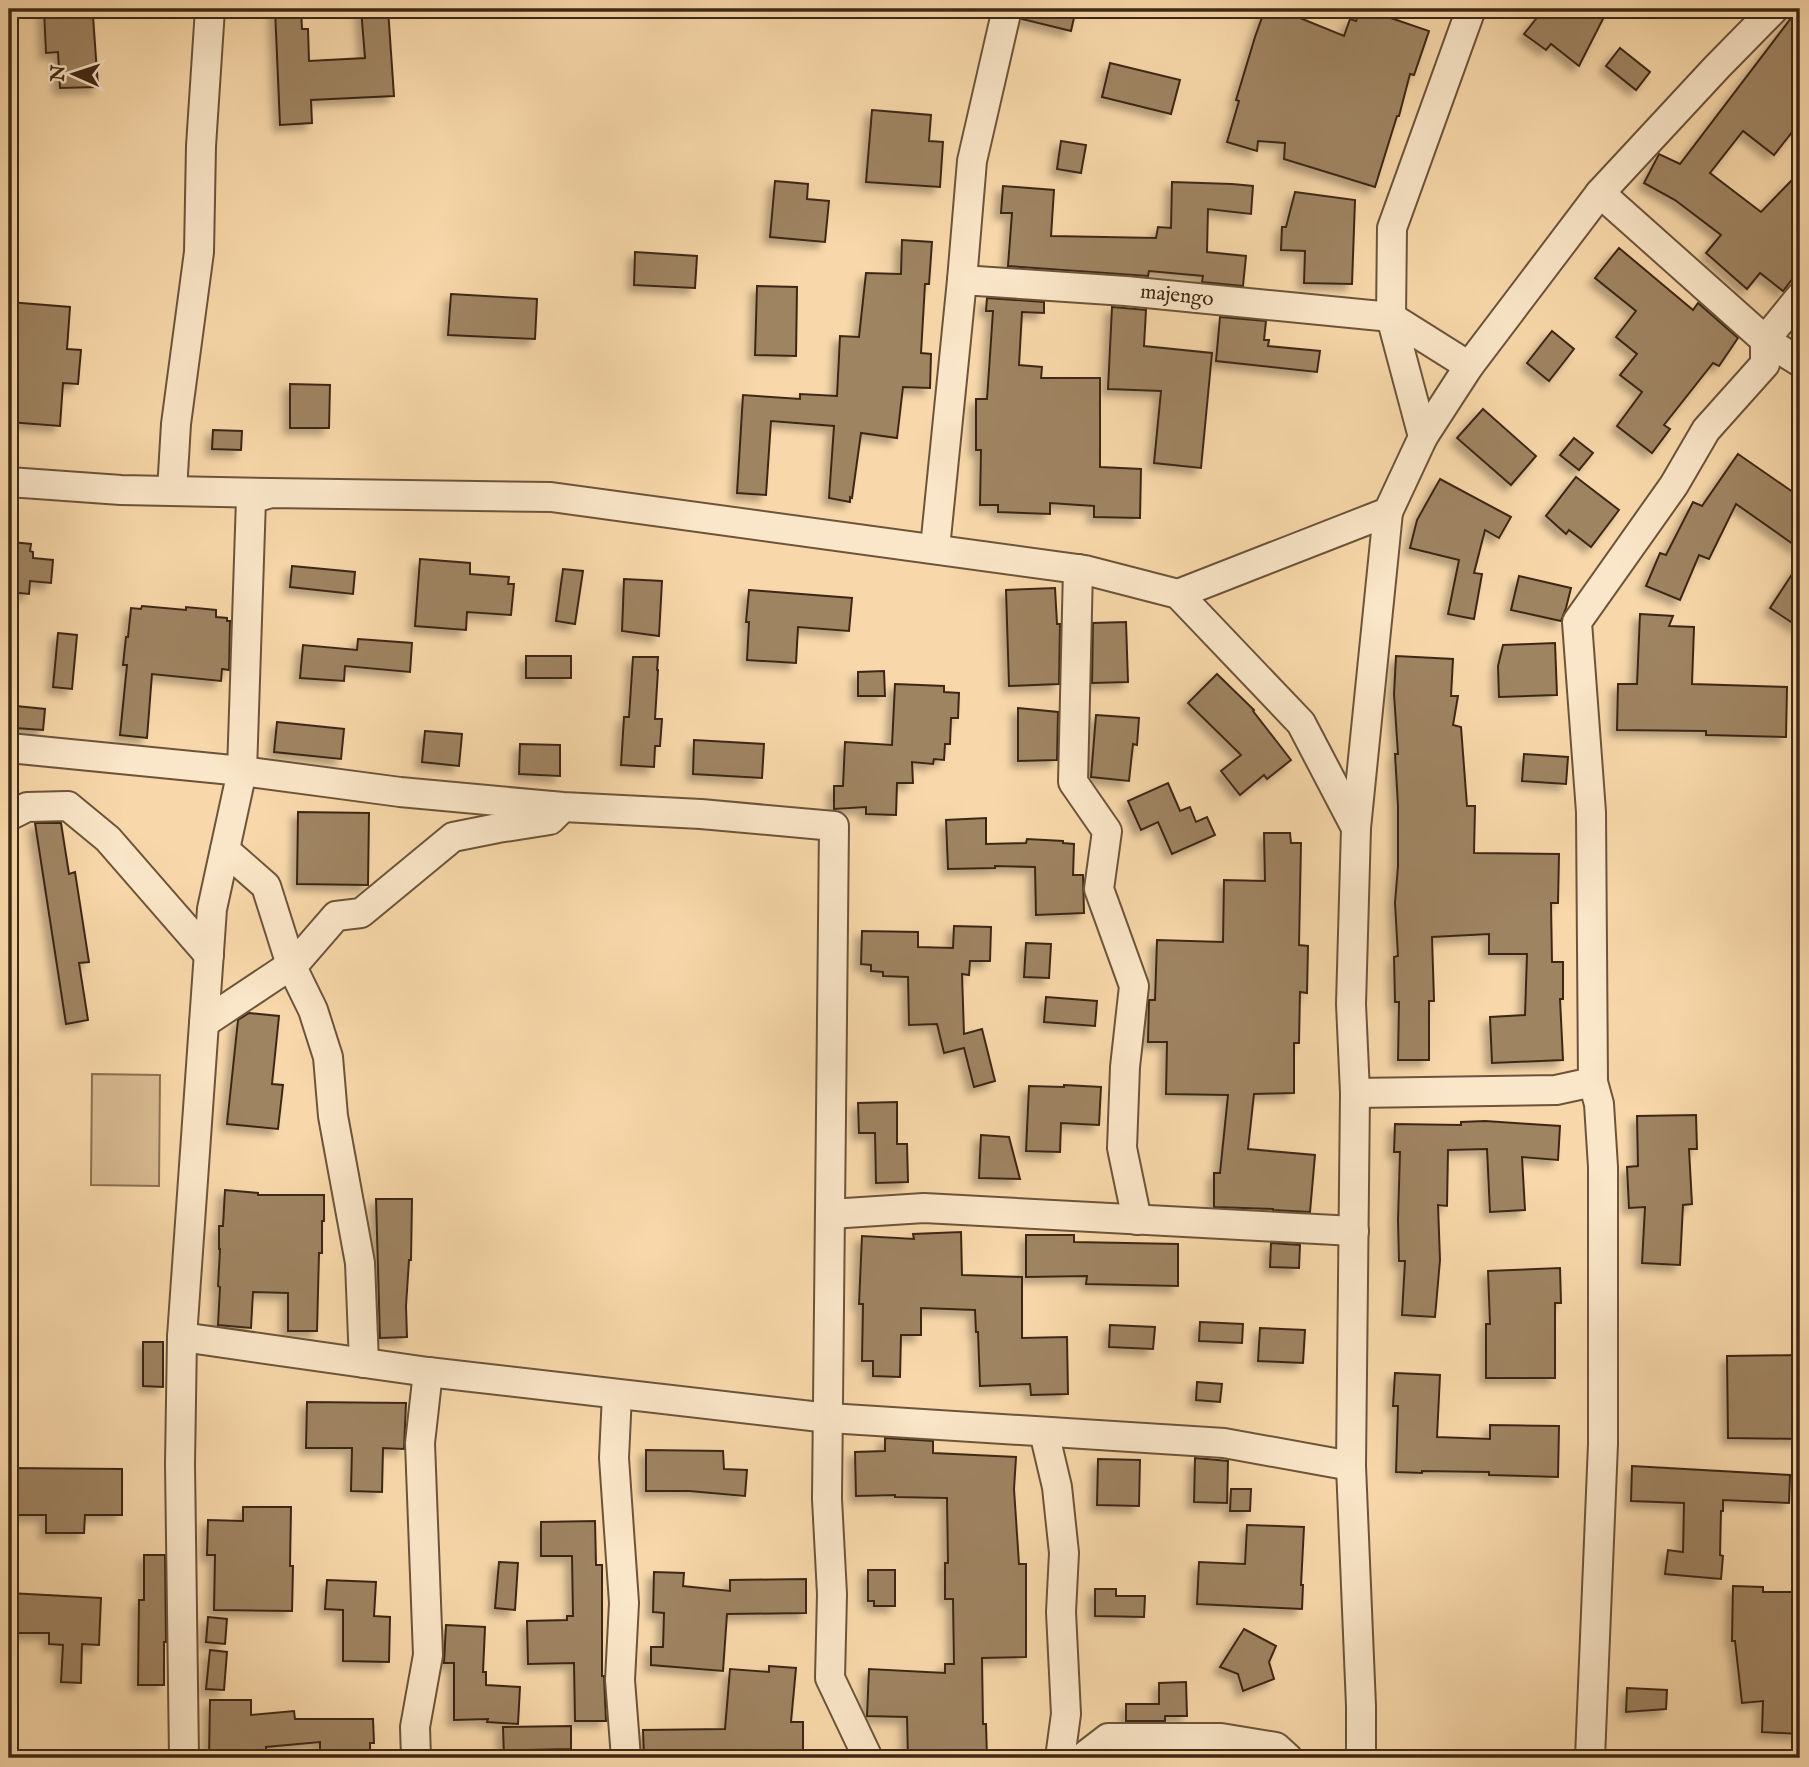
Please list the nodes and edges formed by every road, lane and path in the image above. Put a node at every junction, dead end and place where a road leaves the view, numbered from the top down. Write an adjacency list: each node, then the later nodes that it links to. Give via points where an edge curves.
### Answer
1 (209, 9): 14 (street, via 199,252 176,424)
2 (1007, 9): 6 (street, via 972,161)
3 (1471, 9): 8 (street, via 1392,228)
4 (1774, 9): 5 (street)
5 (1600, 193): 9 (street); 11 (street)
6 (962, 280): 8 (street, majengo); 17 (street)
7 (1800, 297): 9 (street)
8 (1391, 317): 11 (street, majengo); 12 (street)
9 (1766, 340): 10 (street); 29 (street, via 1765,364 1706,430 1674,485 1577,622 1591,812)
10 (1800, 362)
11 (1469, 366): 12 (street)
12 (1423, 437): 16 (street)
13 (9, 482): 14 (street)
14 (172, 491): 15 (street)
15 (271, 493): 17 (street, via 551,497); 21 (street, via 251,499)
16 (1388, 512): 19 (street); 24 (street)
17 (935, 548): 18 (street)
18 (1078, 569): 19 (street); 32 (street, via 1073,782 1107,831 1099,889 1134,986 1122,1148)
19 (1178, 594): 24 (street, via 1301,723)
20 (9, 748): 21 (street)
21 (242, 771): 22 (street); 25 (street)
22 (563, 807): 27 (street, via 550,820 453,837 361,913 336,916); 31 (street, via 834,826)
23 (9, 816): 26 (street, via 27,807 68,806 108,839)
24 (1356, 828): 30 (street, via 1351,1004)
25 (225, 850): 26 (street, via 212,909); 27 (street, via 266,886)
26 (209, 956): 28 (street)
27 (291, 965): 28 (street); 35 (street, via 328,1056 333,1116 360,1263)
28 (204, 1023): 34 (street)
29 (1593, 1082): 30 (street, via 1556,1090); 50 (street, via 1603,1167 1603,1444)
30 (1355, 1093): 33 (street)
31 (831, 1214): 32 (street, via 924,1208); 38 (street)
32 (1138, 1220): 33 (street)
33 (1354, 1231): 40 (street)
34 (182, 1338): 35 (street); 43 (street)
35 (365, 1363): 36 (street)
36 (428, 1372): 37 (street); 44 (street, via 420,1443 428,1655 415,1727)
37 (617, 1394): 38 (street); 45 (street, via 614,1458 624,1603 621,1680)
38 (829, 1418): 39 (street); 46 (street, via 830,1678)
39 (1044, 1432): 40 (street, via 1224,1443); 41 (street, via 1057,1487 1064,1553)
40 (1351, 1466): 49 (street)
41 (1065, 1724): 42 (street); 47 (street)
42 (1090, 1752): 48 (street, via 1108,1738 1221,1738 1276,1747)
43 (184, 1758)
44 (416, 1758)
45 (626, 1758)
46 (868, 1758)
47 (1060, 1758)
48 (1288, 1758)
49 (1361, 1758)
50 (1590, 1758)

